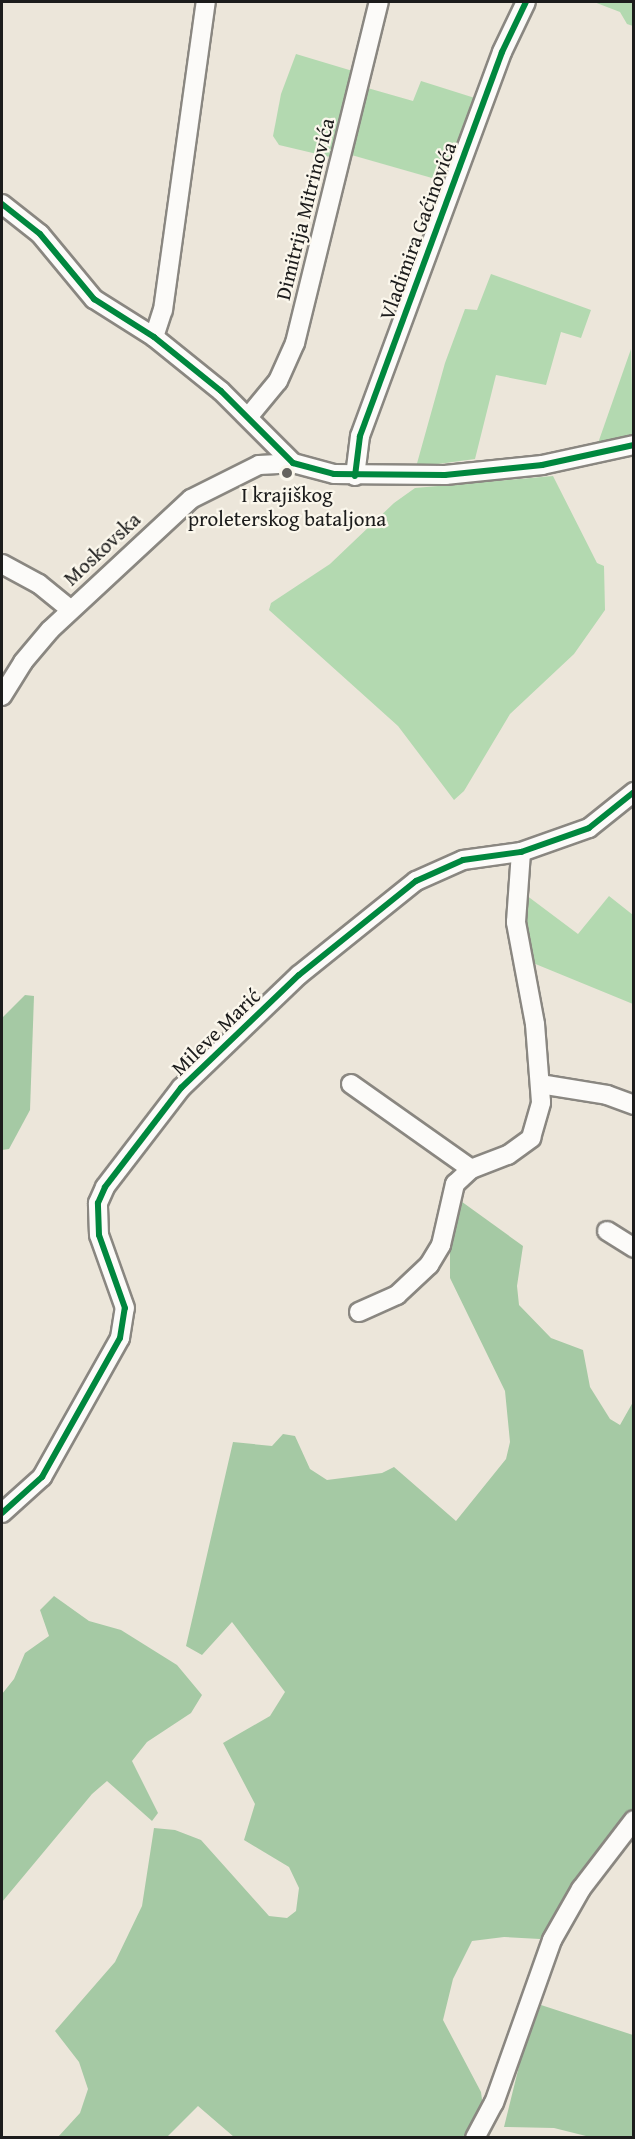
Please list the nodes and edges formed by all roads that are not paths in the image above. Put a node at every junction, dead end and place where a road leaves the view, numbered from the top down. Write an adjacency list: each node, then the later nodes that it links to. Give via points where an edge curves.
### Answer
1 (206, 2): 5 (street, via 164,310)
2 (379, 2): 6 (street, Dimitrija Mitrinovića, via 295,343 278,381)
3 (526, 2): 11 (street, Vladimira Gaćinovića, via 502,52 360,436)
4 (2, 204): 5 (street, via 40,234 94,299)
5 (154, 337): 6 (street)
6 (249, 416): 7 (street)
7 (265, 436): 9 (street); 10 (street, via 267,450)
8 (633, 445): 11 (street, via 511,470)
9 (292, 463): 10 (street, Moskovska); 11 (street)
10 (259, 465): 13 (street, Moskovska, via 191,499)
11 (355, 476)
12 (2, 564): 13 (street, via 39,584)
13 (70, 609): 14 (street, Moskovska, via 22,662)
14 (2, 696)
15 (633, 792): 16 (street, Mileve Marić, via 589,828)
16 (521, 852): 18 (street, via 516,922 535,1024); 24 (street, Mileve Marić, via 463,860 416,881 299,975 181,1088 105,1187 98,1203 99,1235 125,1308 120,1338 42,1477)
17 (351, 1084): 20 (street)
18 (540, 1084): 19 (street, via 606,1095); 20 (street, via 538,1120 531,1138 508,1155)
19 (633, 1105)
20 (471, 1169): 23 (street, via 455,1184 441,1245 429,1265 397,1294)
21 (607, 1232): 22 (street)
22 (633, 1248)
23 (359, 1312)
24 (2, 1514)
25 (633, 1820): 26 (street, via 581,1889 552,1940 494,2103)
26 (475, 2138)

